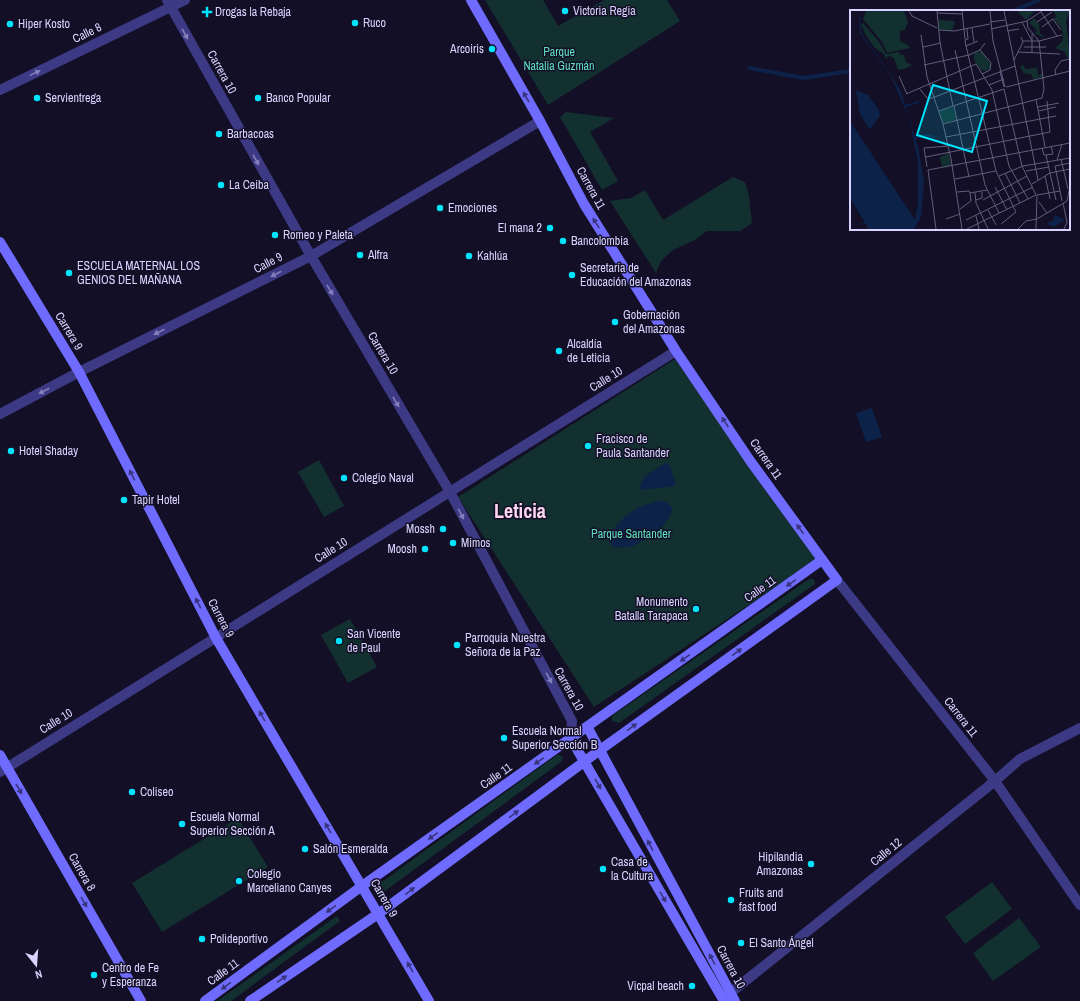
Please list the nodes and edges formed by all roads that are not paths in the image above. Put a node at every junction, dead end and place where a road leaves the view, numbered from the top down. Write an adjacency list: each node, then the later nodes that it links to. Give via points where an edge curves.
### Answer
1 (185, 0): 3 (street, Calle 8)
2 (471, 0): 5 (street, Carrera 11, one-way to 2)
3 (169, 4): 4 (street, Calle 8, one-way to 3); 7 (street, Carrera 10, one-way to 7)
4 (0, 90)
5 (540, 120): 7 (street, Calle 9); 8 (street, Carrera 11, one-way to 5, via 584,204)
6 (0, 242): 9 (street, Carrera 9)
7 (310, 256): 9 (street, Calle 9, one-way to 9); 11 (street, Carrera 10, one-way to 11)
8 (676, 350): 11 (street, Calle 10); 12 (street, Carrera 11, one-way to 8, via 751,462)
9 (79, 372): 10 (street, Calle 9, one-way to 10); 14 (street, Carrera 9, one-way to 9)
10 (0, 414)
11 (450, 492): 14 (street, Calle 10); 15 (street, Carrera 10, one-way to 15)
12 (822, 560): 13 (street, Carrera 11); 16 (street, Calle 11, one-way to 16)
13 (837, 580): 19 (street, one-way to 13); 23 (street, Carrera 11)
14 (216, 638): 22 (street, Calle 10); 24 (street, Carrera 9, one-way to 14)
15 (572, 721): 16 (street, Carrera 10); 18 (street, Carrera 10)
16 (588, 728): 18 (street, Calle 11); 19 (street, Carrera 10)
17 (1076, 730): 23 (street, Calle 12, via 1020,759)
18 (571, 739): 21 (street, Carrera 10); 24 (street, Calle 11, one-way to 24)
19 (600, 750): 21 (street); 27 (street, Carrera 10, one-way to 19)
20 (0, 755): 22 (street, Carrera 8)
21 (585, 761): 26 (street, one-way to 21); 27 (street, Carrera 10, one-way to 27)
22 (4, 770): 28 (street, Carrera 8, one-way to 28)
23 (995, 781): 25 (street, Carrera 11); 27 (street, Calle 12)
24 (362, 886): 26 (street, Carrera 9); 29 (street, Calle 11, one-way to 29)
25 (1080, 905)
26 (378, 914): 30 (street, one-way to 26); 31 (street, Carrera 9, one-way to 26)
27 (726, 999)
28 (141, 1001)
29 (205, 1001)
30 (250, 1001)
31 (429, 1001)

